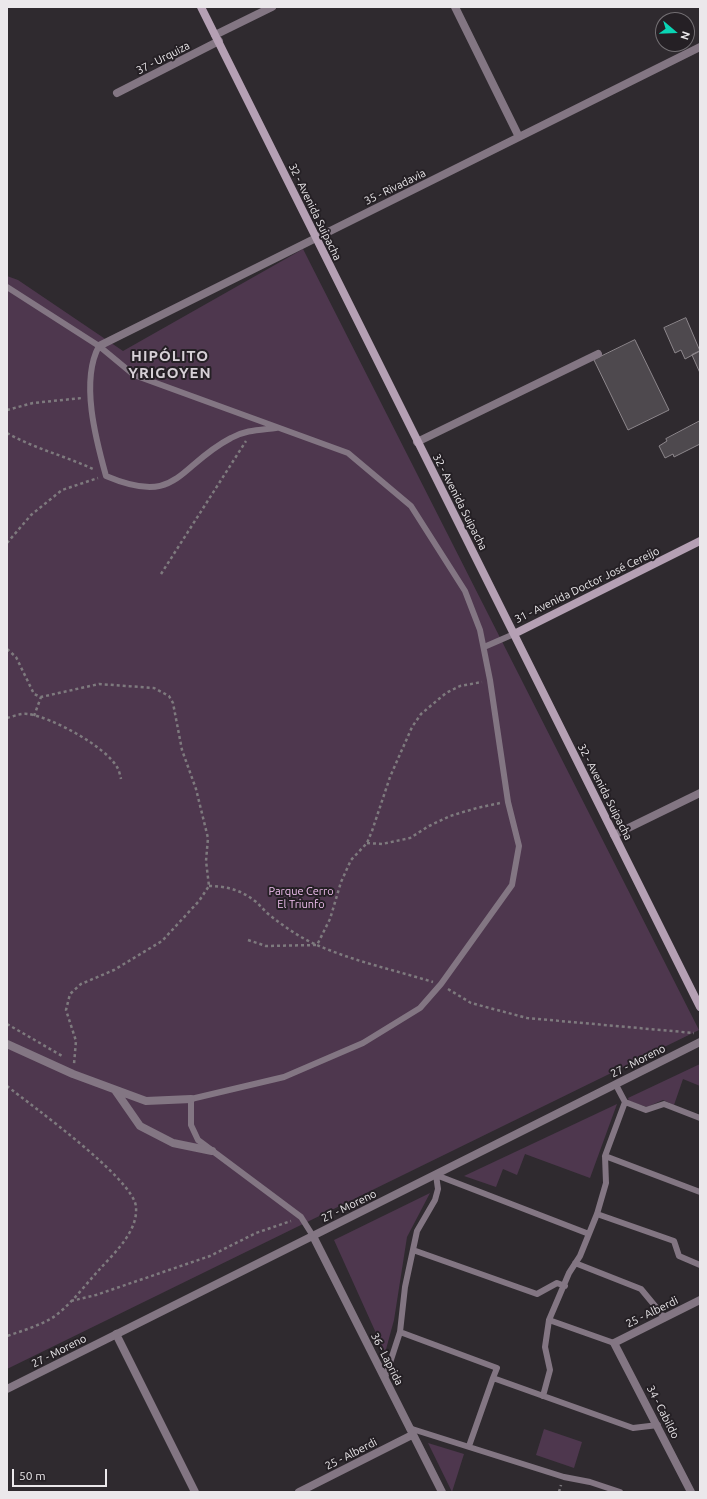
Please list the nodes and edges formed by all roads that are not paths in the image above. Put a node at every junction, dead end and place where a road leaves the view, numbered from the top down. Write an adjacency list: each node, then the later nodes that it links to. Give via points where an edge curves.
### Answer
1 (201, 7): 4 (street, 32 - Avenida Suipacha)
2 (272, 7): 4 (street, 37 - Urquiza)
3 (455, 7): 7 (street)
4 (217, 38): 6 (street, 37 - Urquiza); 8 (street, 32 - Avenida Suipacha)
5 (700, 47): 7 (street, 35 - Rivadavia)
6 (117, 94)
7 (520, 137): 8 (street, 35 - Rivadavia)
8 (316, 239): 10 (street, 35 - Rivadavia); 13 (street, 32 - Avenida Suipacha)
9 (7, 287): 10 (lane)
10 (99, 346): 12 (lane, via 134,375); 12 (lane, via 94,356 91,398 95,435 106,476 138,487 155,487 170,483 221,444 243,432)
11 (598, 354): 13 (street)
12 (277, 428): 16 (lane, via 348,453 411,506 465,591)
13 (417, 442): 15 (street, 32 - Avenida Suipacha)
14 (700, 541): 15 (street, 31 - Avenida Doctor José Cereijo)
15 (514, 634): 16 (lane, 31 - Avenida Doctor José Cereijo); 18 (street, 32 - Avenida Suipacha)
16 (484, 647): 24 (lane, via 508,802 519,846 512,885 441,984 420,1008 363,1043 284,1077)
17 (700, 793): 18 (street)
18 (614, 835): 19 (street, 32 - Avenida Suipacha)
19 (700, 1006)
20 (700, 1042): 22 (street, 27 - Moreno)
21 (7, 1044): 23 (street)
22 (616, 1085): 25 (lane); 29 (street, 27 - Moreno)
23 (115, 1090): 24 (street, via 146,1101); 27 (street, via 140,1126 173,1142)
24 (191, 1099): 27 (lane, via 191,1125 198,1140)
25 (625, 1102): 26 (lane, via 646,1110 664,1104); 28 (lane)
26 (700, 1118)
27 (212, 1151): 33 (lane, via 301,1217)
28 (605, 1156): 30 (lane); 31 (lane, via 606,1183)
29 (436, 1175): 32 (lane); 33 (street, 27 - Moreno); 34 (lane, via 438,1189 435,1200 417,1231)
30 (700, 1192)
31 (597, 1214): 32 (lane); 36 (lane, via 674,1241 679,1256)
32 (589, 1234): 35 (lane)
33 (313, 1236): 42 (street, 27 - Moreno); 44 (street, 36 - Laprida)
34 (413, 1250): 37 (lane, via 536,1294 557,1283); 41 (lane, via 405,1287)
35 (575, 1263): 37 (lane); 39 (lane, via 641,1289)
36 (700, 1265)
37 (565, 1286): 40 (lane)
38 (700, 1300): 39 (street, 25 - Alberdi)
39 (665, 1318): 43 (street, 25 - Alberdi)
40 (549, 1320): 43 (lane); 47 (lane, via 545,1348 550,1370)
41 (400, 1332): 44 (lane); 45 (lane, via 497,1368)
42 (116, 1334): 46 (street, 27 - Moreno); 51 (street)
43 (614, 1343): 48 (street, 34 - Cabildo)
44 (385, 1378): 49 (street, 36 - Laprida)
45 (493, 1378): 47 (lane); 50 (lane)
46 (7, 1389)
47 (543, 1396): 48 (lane, via 633,1428)
48 (658, 1425): 55 (street, 34 - Cabildo)
49 (411, 1431): 50 (lane); 52 (street, 25 - Alberdi); 53 (street, 36 - Laprida)
50 (469, 1446): 54 (lane)
51 (195, 1492)
52 (299, 1492)
53 (442, 1492)
54 (620, 1492)
55 (691, 1492)

